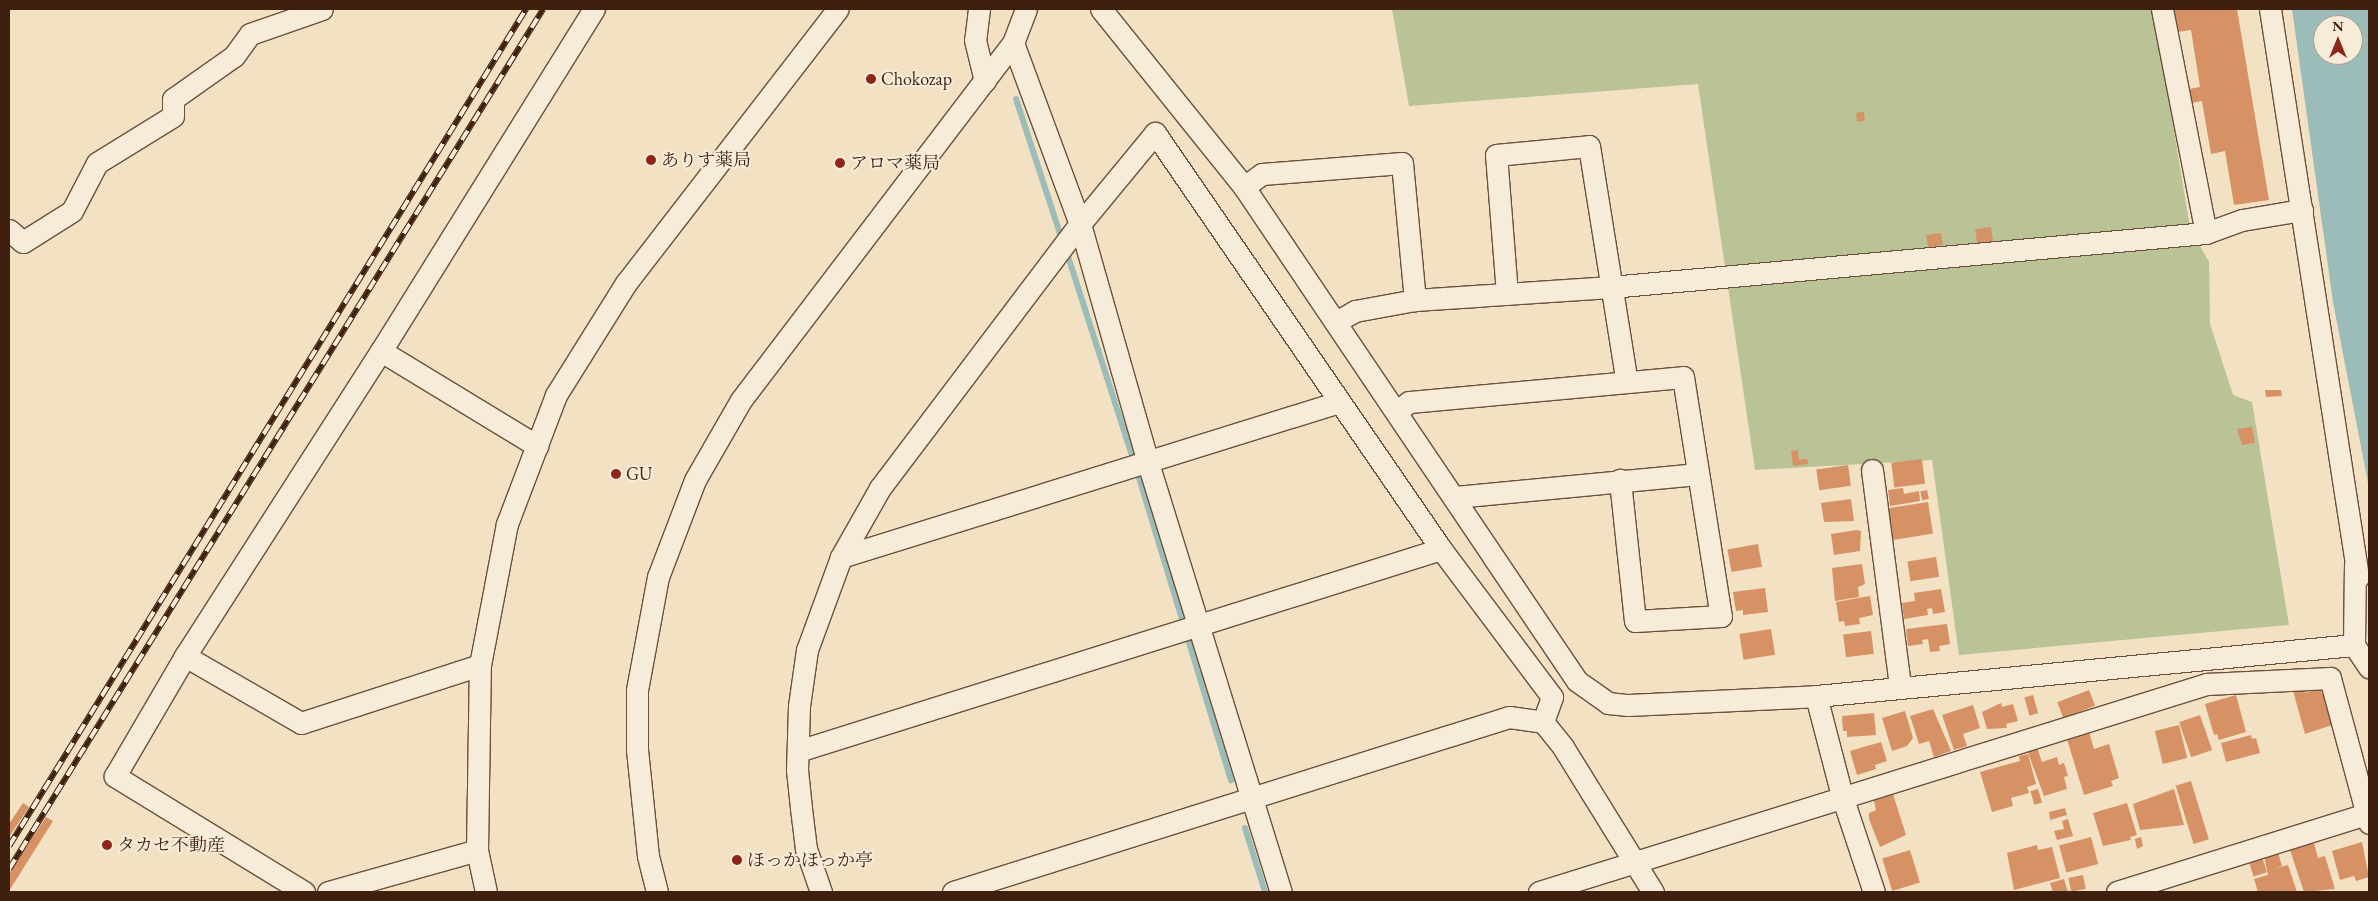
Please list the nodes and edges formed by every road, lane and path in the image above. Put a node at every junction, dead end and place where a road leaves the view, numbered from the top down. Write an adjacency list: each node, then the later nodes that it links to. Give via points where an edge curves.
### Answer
1 (322, 9): 9 (street)
2 (594, 9): 21 (street)
3 (838, 9): 25 (street, via 626,283 556,395)
4 (979, 9): 11 (street, via 975,40)
5 (1026, 9): 10 (street)
6 (1101, 9): 12 (street)
7 (2162, 9): 16 (street)
8 (2270, 9): 13 (street)
9 (288, 14): 14 (street, via 250,34 234,56 173,99 173,116 97,163 72,211 24,242)
10 (1013, 43): 11 (street); 15 (street)
11 (985, 81): 54 (street, via 741,400 694,480 658,577 637,690 636,750 648,856)
12 (1244, 187): 19 (street, via 1262,174 1402,163); 20 (street)
13 (2302, 210): 16 (street, via 2242,220); 33 (street)
14 (9, 230)
15 (1075, 231): 23 (street, via 1155,133); 26 (street); 32 (street, via 880,488)
16 (2206, 233): 17 (street)
17 (1611, 287): 18 (street); 18 (street, via 1589,146 1496,154); 22 (street)
18 (1507, 294): 19 (street)
19 (1415, 300): 20 (street, via 1355,311)
20 (1336, 322): 24 (street)
21 (381, 351): 25 (street); 37 (street)
22 (1626, 382): 24 (street, via 1409,402); 28 (street, via 1682,377)
23 (1339, 402): 26 (street); 31 (street)
24 (1396, 412): 30 (street)
25 (537, 446): 38 (street, via 507,524)
26 (1139, 465): 32 (street); 35 (street)
27 (1872, 470): 41 (street)
28 (1698, 474): 29 (street); 29 (street, via 1721,616 1635,621)
29 (1620, 480): 30 (street)
30 (1455, 497): 40 (street)
31 (1441, 549): 35 (street); 43 (street)
32 (841, 557): 45 (street, via 807,650 799,706)
33 (2355, 564): 34 (street); 36 (street)
34 (2369, 618)
35 (1190, 630): 45 (street); 47 (street)
36 (2354, 645): 39 (street); 41 (street)
37 (185, 656): 38 (street, via 301,723); 51 (street, via 115,776)
38 (480, 665): 49 (street)
39 (2369, 667)
40 (1577, 681): 42 (street, via 1608,703 1628,705); 43 (street)
41 (1900, 686): 42 (street)
42 (1816, 696): 46 (street)
43 (1552, 697): 44 (street)
44 (1543, 722): 47 (street, via 1509,717); 50 (street, via 1563,747)
45 (798, 751): 55 (street, via 797,770 806,849)
46 (1842, 796): 48 (street, via 2207,684 2330,678); 50 (street); 60 (street)
47 (1251, 797): 56 (street); 57 (street)
48 (2369, 817): 61 (street)
49 (477, 850): 52 (street); 53 (street)
50 (1634, 863): 58 (street); 59 (street)
51 (304, 892)
52 (328, 892)
53 (486, 892)
54 (657, 892)
55 (820, 892)
56 (953, 892)
57 (1281, 892)
58 (1539, 892)
59 (1653, 892)
60 (1874, 892)
61 (2117, 892)

